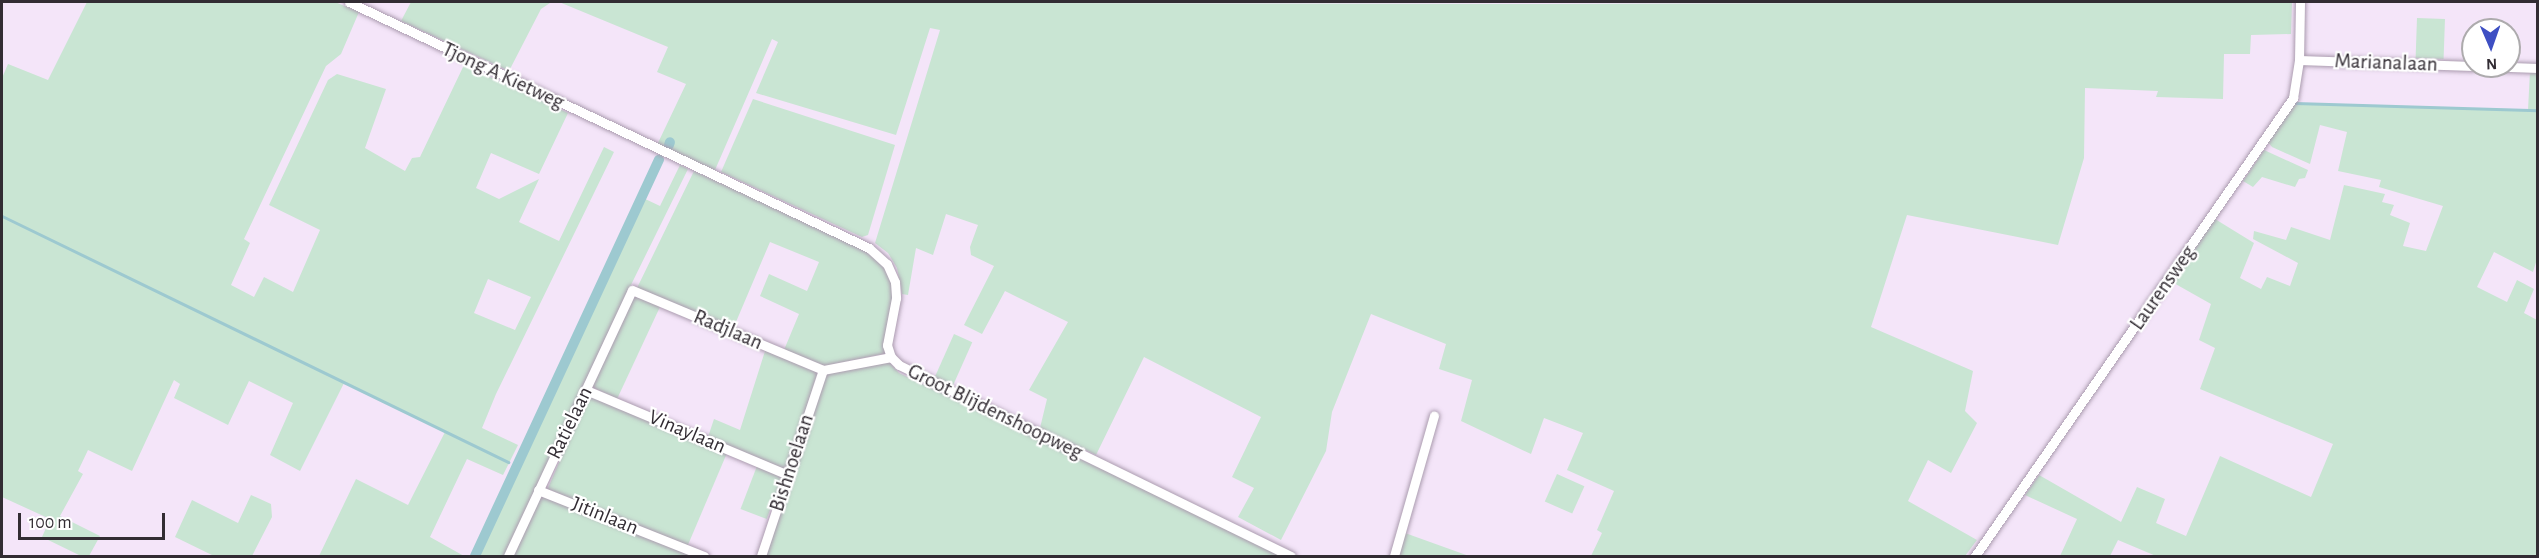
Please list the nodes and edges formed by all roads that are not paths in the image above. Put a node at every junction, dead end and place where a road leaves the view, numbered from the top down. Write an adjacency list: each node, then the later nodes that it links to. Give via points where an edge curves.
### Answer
1 (349, 2): 7 (street, Tjong A Kietweg)
2 (2300, 2): 3 (street, Laurensweg)
3 (2299, 60): 4 (street, Marianalaan); 20 (street, Laurensweg, via 2293,98 2286,110)
4 (2461, 66)
5 (2521, 67): 6 (street)
6 (2538, 68)
7 (657, 149): 9 (street, Groot Blijdenshoopweg, via 849,236 879,254 895,282 896,298 887,345)
8 (632, 290): 10 (street, Radjlaan); 11 (street, Ratielaan)
9 (891, 357): 10 (street); 18 (street, Groot Blijdenshoopweg, via 910,373)
10 (823, 370): 13 (street, Bishnoelaan)
11 (586, 390): 13 (street, Vinaylaan); 14 (street, Ratielaan)
12 (1434, 416): 19 (street)
13 (788, 475): 17 (street, Bishnoelaan)
14 (538, 490): 15 (street, Ratielaan); 16 (street, Jitinlaan)
15 (508, 556)
16 (704, 556)
17 (761, 556)
18 (1291, 556)
19 (1394, 556)
20 (1974, 556)

